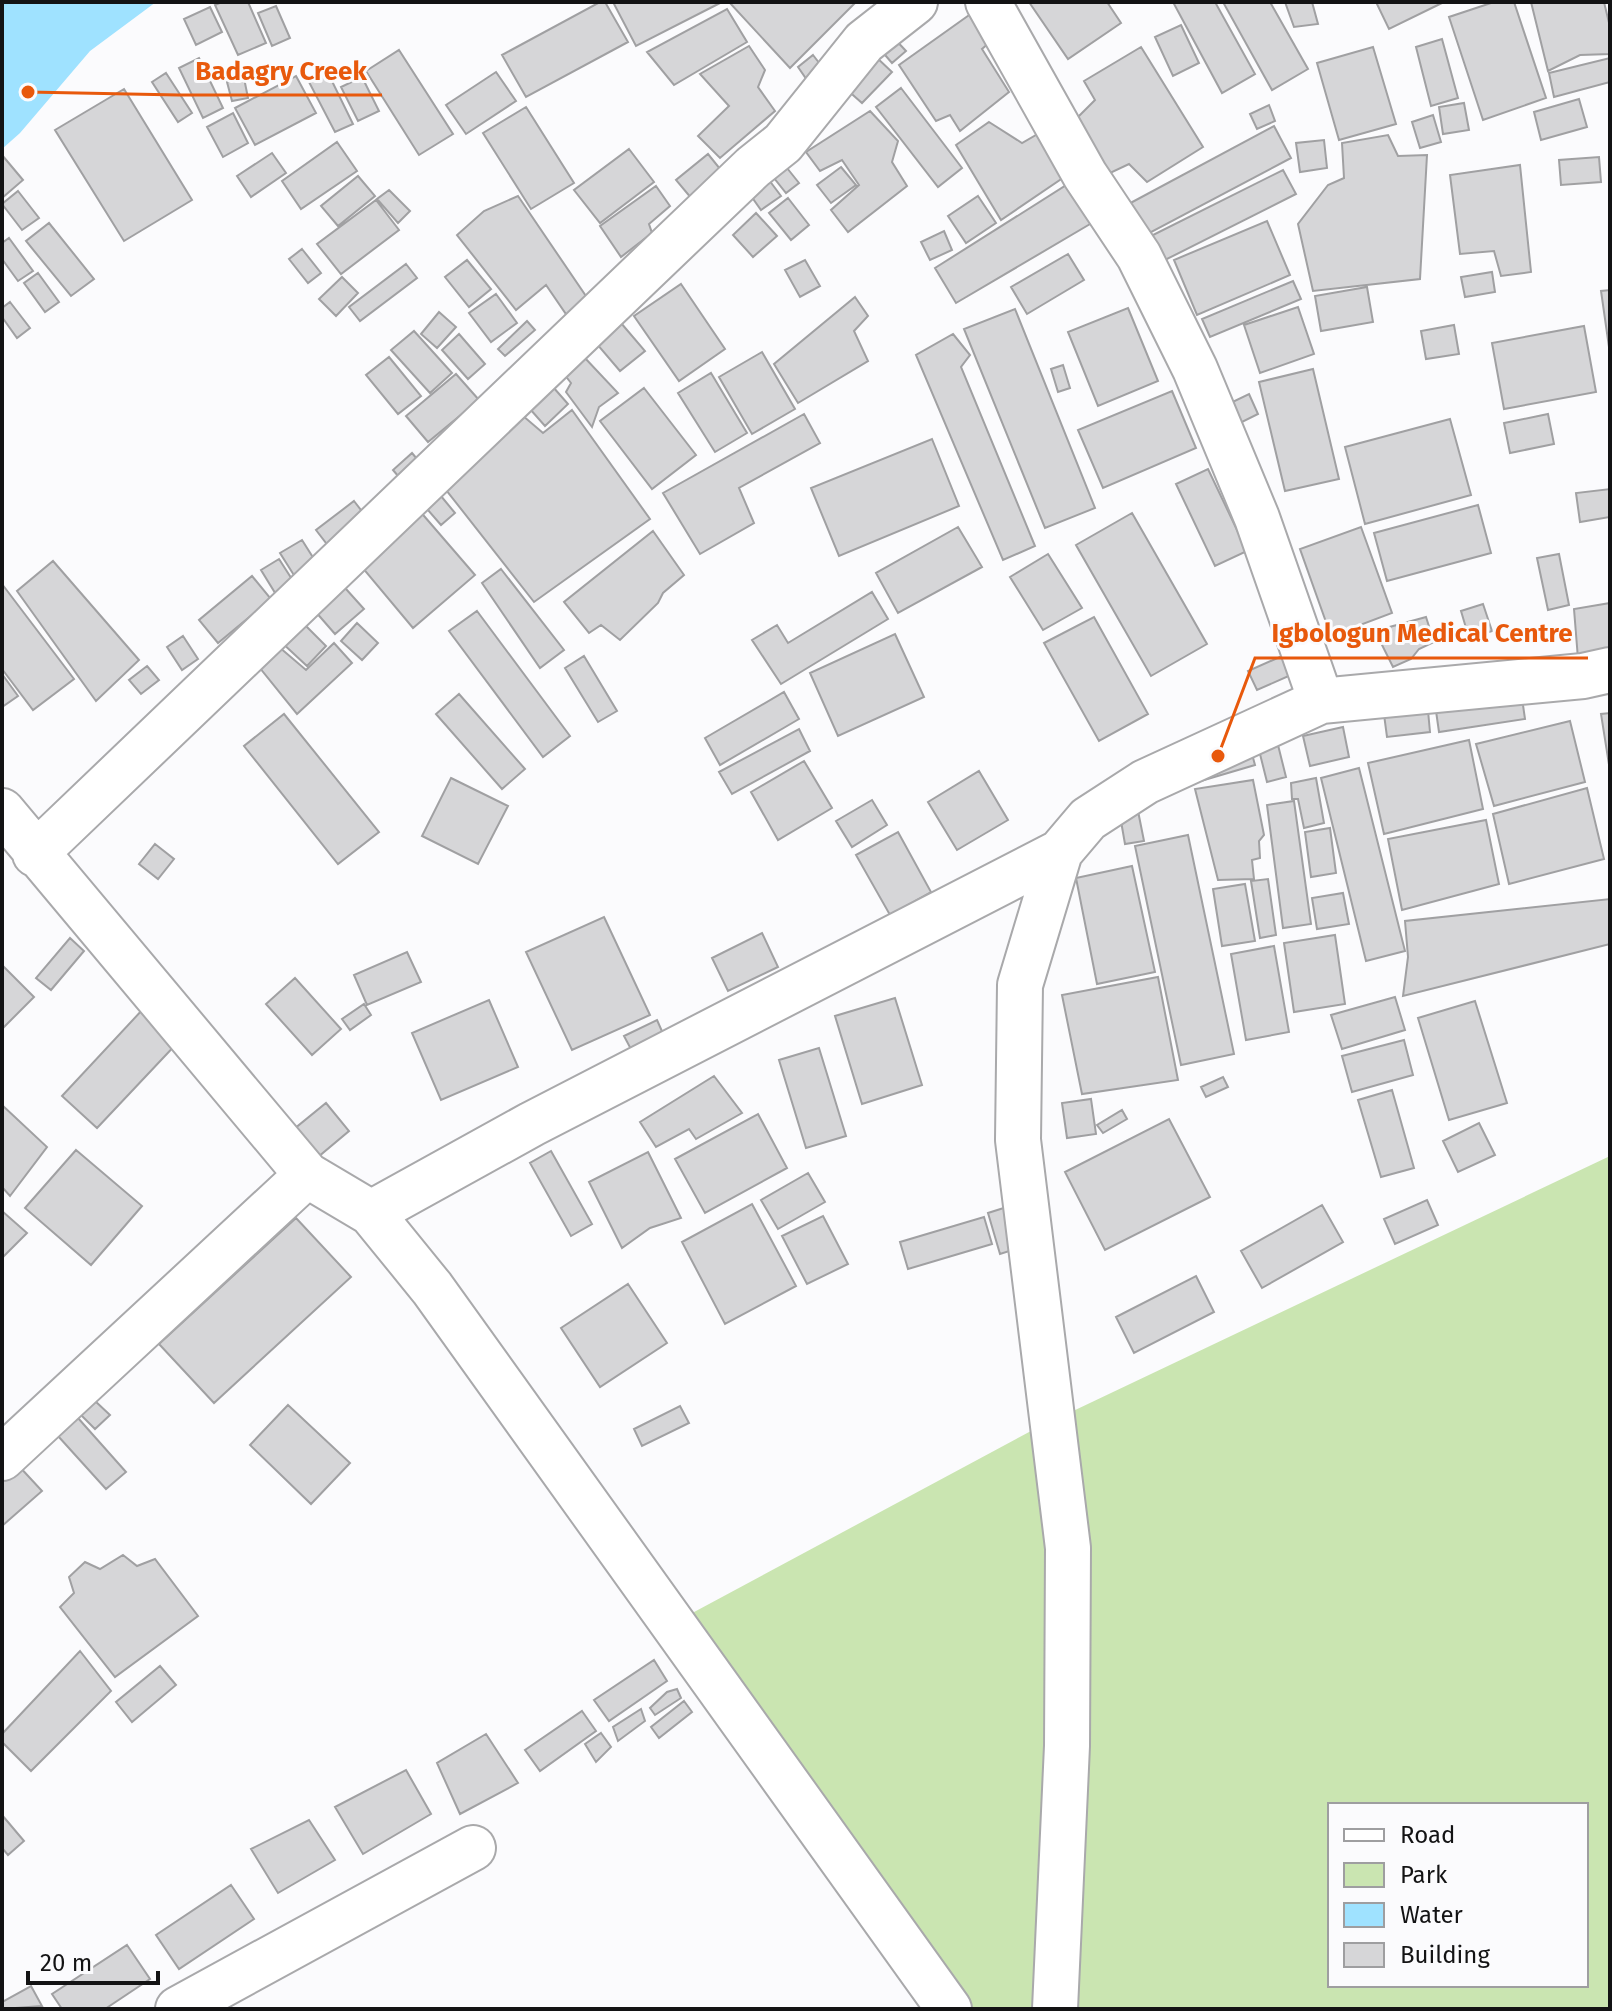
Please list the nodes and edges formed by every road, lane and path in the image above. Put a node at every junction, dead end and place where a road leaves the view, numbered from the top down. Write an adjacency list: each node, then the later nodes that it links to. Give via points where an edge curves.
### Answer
1 (915, 2): 7 (street, via 864,42 783,143)
2 (988, 2): 4 (street, via 1085,175 1139,256 1195,369 1257,518)
3 (1610, 670): 4 (street)
4 (1321, 701): 6 (street, via 1145,782 1088,819)
5 (2, 811): 7 (street)
6 (1060, 852): 9 (street, via 532,1124); 14 (street, via 1020,985 1018,1140 1068,1548 1067,1746)
7 (35, 854): 8 (street)
8 (307, 1175): 9 (street); 10 (street)
9 (371, 1213): 13 (street, via 432,1288)
10 (2, 1458)
11 (473, 1848): 12 (street)
12 (178, 2009)
13 (949, 2009)
14 (1055, 2009)

